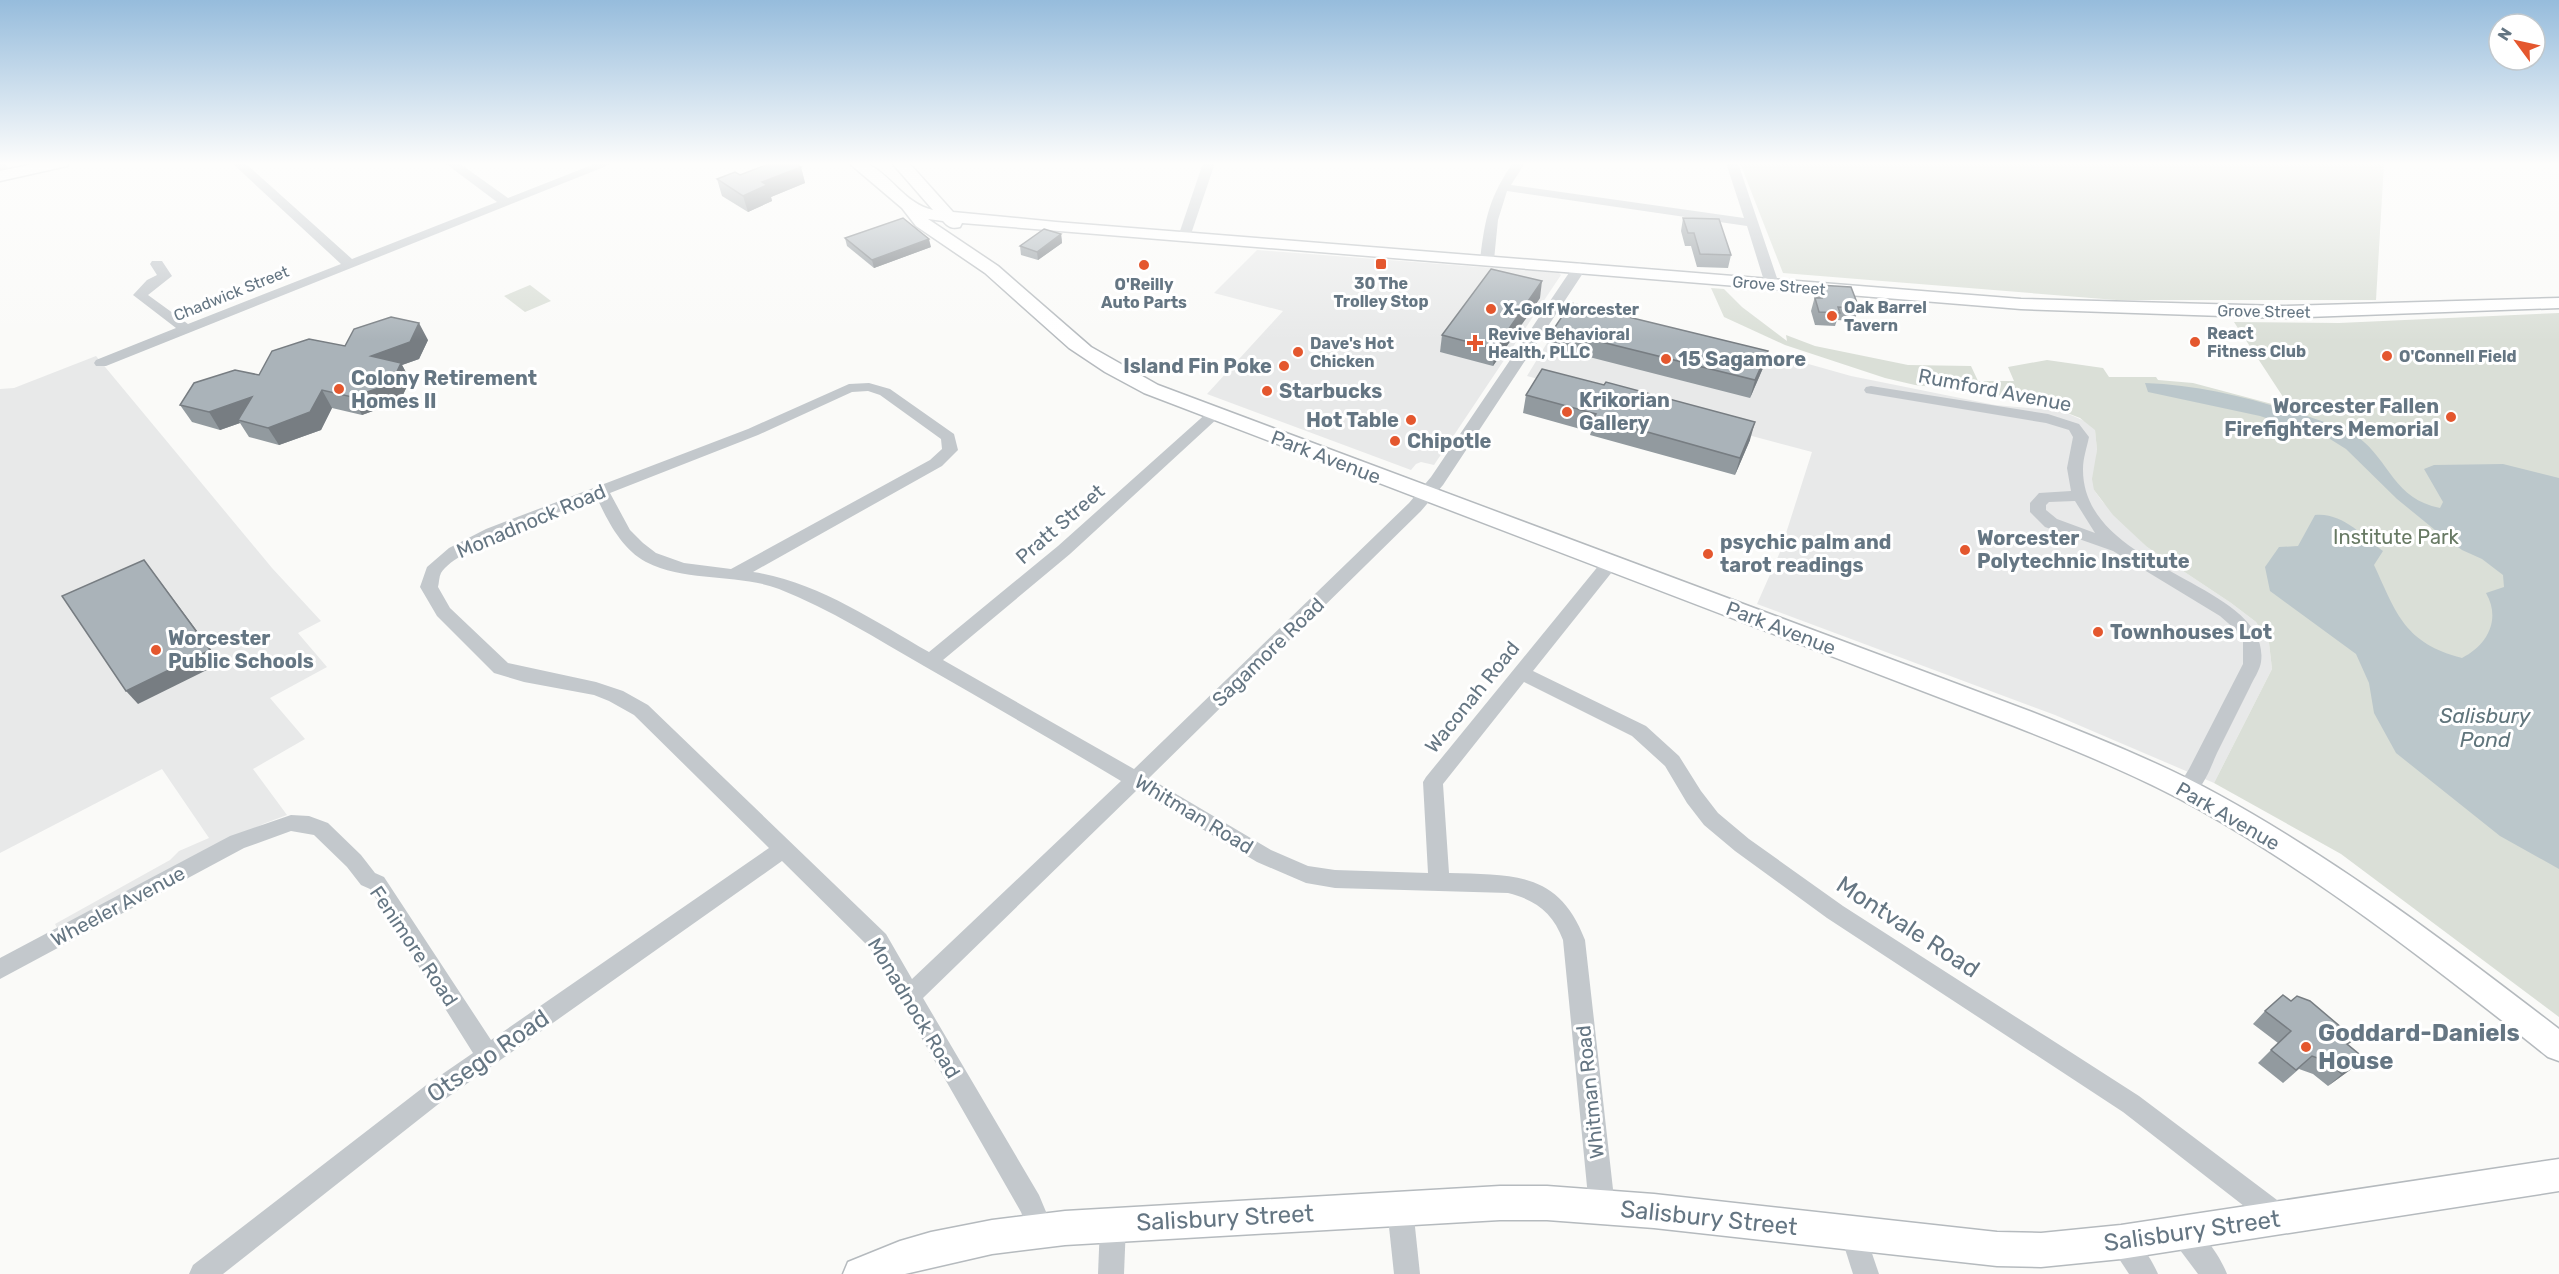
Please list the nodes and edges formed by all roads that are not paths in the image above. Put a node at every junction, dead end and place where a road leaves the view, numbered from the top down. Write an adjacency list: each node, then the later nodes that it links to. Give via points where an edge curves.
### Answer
1 (303, 222): 14 (street)
2 (456, 222): 14 (street, Chadwick Street)
3 (922, 222): 11 (main road, Park Avenue)
4 (954, 222): 11 (main road, Park Avenue)
5 (1018, 222): 10 (main road, Grove Street)
6 (1189, 222): 10 (street)
7 (1490, 222): 12 (street)
8 (1748, 222): 9 (street)
9 (1752, 223): 16 (street)
10 (1184, 237): 12 (main road, Grove Street)
11 (979, 260): 21 (main road, Park Avenue, via 1096,358 1143,385)
12 (1487, 260): 15 (main road, Grove Street)
13 (157, 264): 18 (street, via 165,276 140,295)
14 (349, 264): 18 (street, Chadwick Street)
15 (1580, 267): 16 (main road, Grove Street); 23 (street, Sagamore Road)
16 (1772, 284): 17 (main road, Grove Street, via 2021,304 2203,310 2357,311)
17 (2559, 303)
18 (186, 329): 19 (street, Chadwick Street)
19 (101, 363)
20 (1871, 390): 24 (street, Rumford Avenue, via 2048,419 2074,427 2081,437 2075,468)
21 (1214, 414): 23 (main road, Park Avenue); 28 (street, Pratt Street, via 1064,550)
22 (601, 491): 27 (street, Whitman Road, via 623,534 643,553 685,569); 27 (street, Monadnock Road, via 753,432 853,387 885,392 949,437 950,450 936,463); 33 (street, Monadnock Road, via 492,533 455,552 433,571 430,591 443,612 501,668 596,689 642,711)
23 (1426, 494): 26 (main road, Park Avenue); 30 (street, Sagamore Road, via 1208,711)
24 (2080, 496): 25 (street, Rumford Avenue, via 2104,535); 25 (street, Rumford Avenue, via 2045,497 2038,503 2038,512 2051,523)
25 (2125, 552): 31 (street, Rumford Avenue, via 2235,618 2253,647 2252,664)
26 (1610, 563): 29 (street, Waconah Road); 31 (main road, Park Avenue, via 2056,732)
27 (734, 575): 28 (street, Whitman Road, via 785,585)
28 (930, 661): 30 (street, Whitman Road)
29 (1521, 673): 34 (street, Waconah Road, via 1433,782); 42 (street, Montvale Road, via 1646,737 1677,767 1707,814 1742,845 1835,912 2131,1104)
30 (1134, 779): 34 (street, Whitman Road, via 1264,856 1306,874 1335,879); 36 (street, Sagamore Road)
31 (2186, 790): 37 (main road, Park Avenue, via 2373,907)
32 (237, 843): 35 (street, Wheeler Avenue); 38 (street, Fenimore Road, via 291,823 321,829 368,879 377,883)
33 (783, 849): 36 (street, Monadnock Road, via 878,941); 38 (street, Otsego Road)
34 (1439, 882): 40 (street, Whitman Road, via 1495,883 1530,890 1549,900 1569,923 1574,940)
35 (0, 969)
36 (909, 997): 44 (street, Monadnock Road, via 1030,1204)
37 (2559, 1047)
38 (487, 1055): 48 (street, Otsego Road)
39 (2559, 1174): 42 (main road, Salisbury Street)
40 (1602, 1207): 41 (main road, Salisbury Street, via 1500,1203); 45 (main road, Salisbury Street)
41 (1400, 1208): 43 (main road, Salisbury Street); 51 (street)
42 (2280, 1218): 46 (main road, Salisbury Street)
43 (1113, 1225): 44 (main road, Salisbury Street); 50 (street)
44 (1041, 1231): 49 (main road, Salisbury Street, via 930,1249)
45 (1852, 1233): 47 (main road, Salisbury Street, via 2019,1250); 52 (street)
46 (2183, 1233): 47 (main road, Salisbury Street); 54 (street)
47 (2121, 1242): 53 (street)
48 (202, 1274)
49 (860, 1274)
50 (1111, 1274)
51 (1407, 1274)
52 (1866, 1274)
53 (2145, 1274)
54 (2214, 1274)

